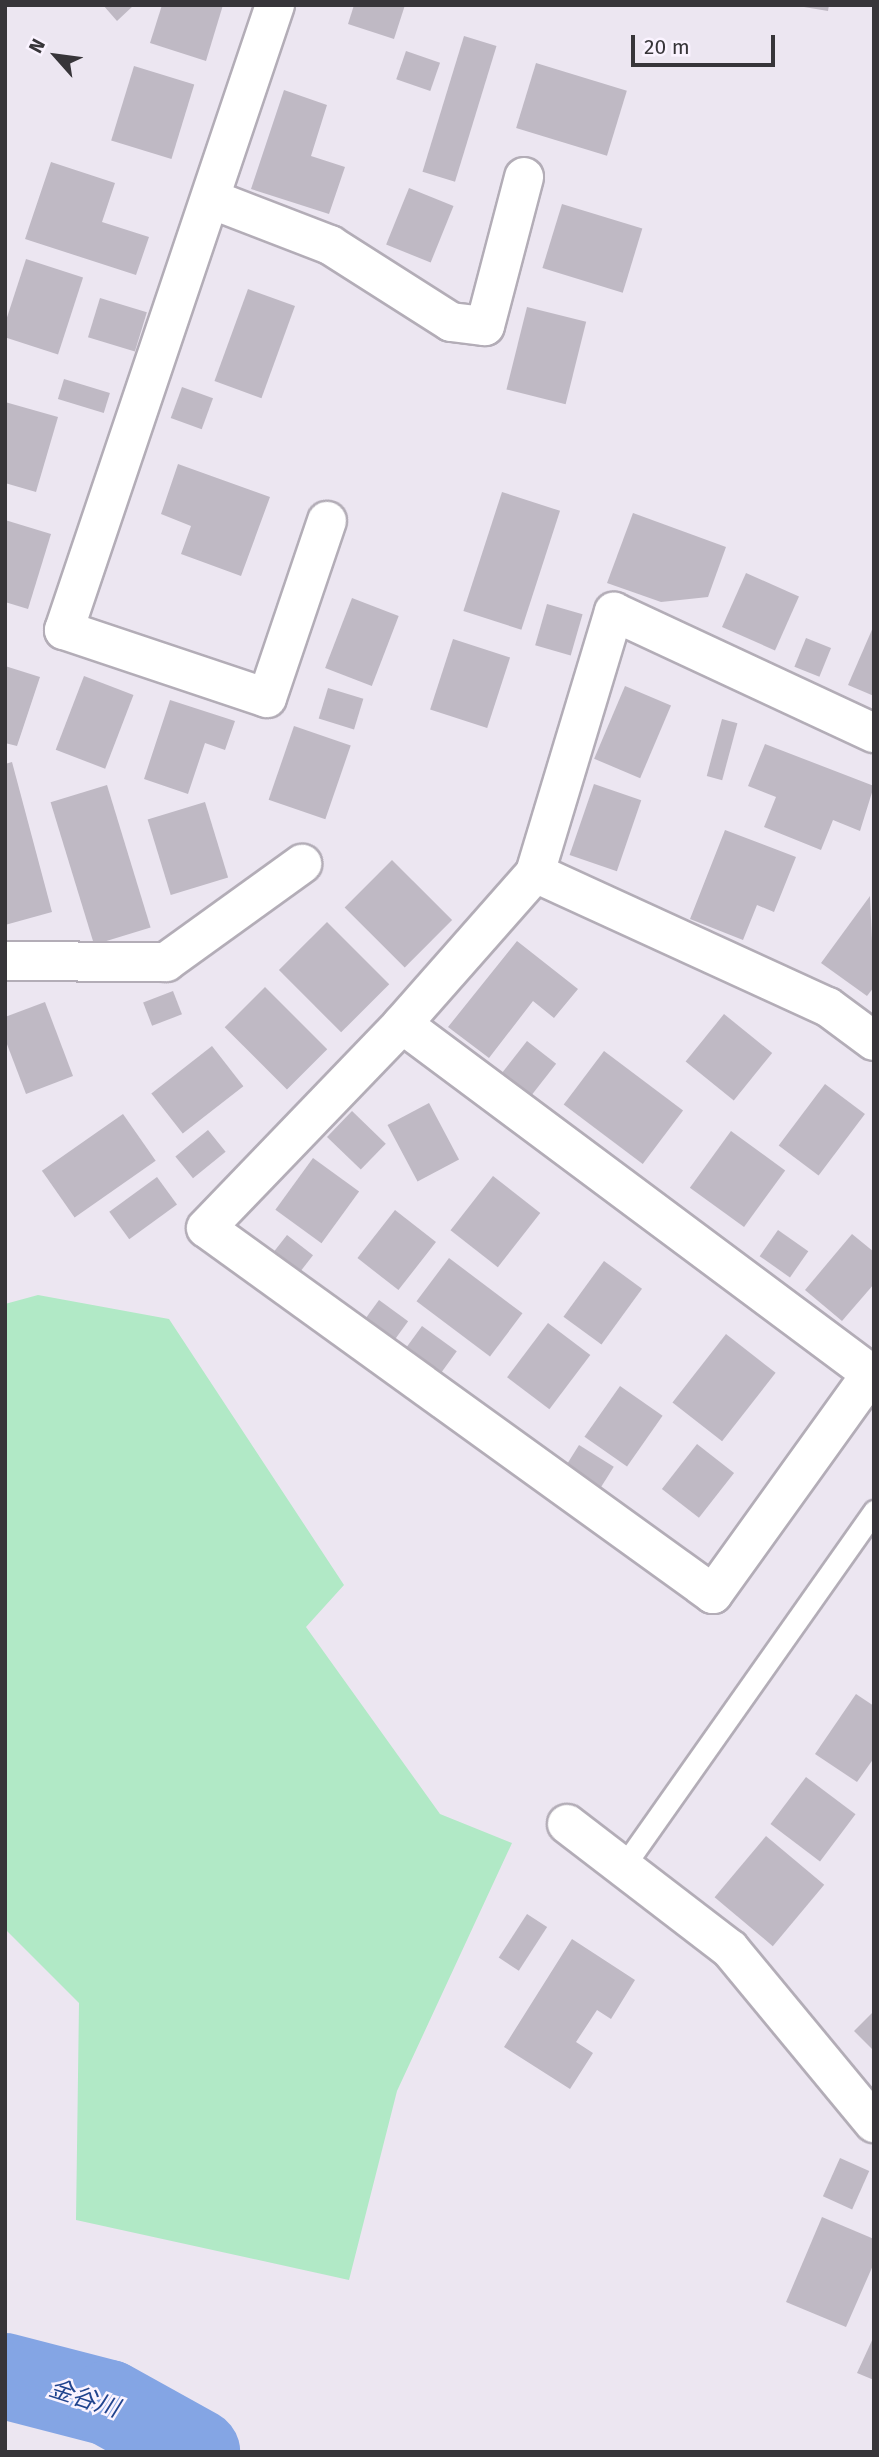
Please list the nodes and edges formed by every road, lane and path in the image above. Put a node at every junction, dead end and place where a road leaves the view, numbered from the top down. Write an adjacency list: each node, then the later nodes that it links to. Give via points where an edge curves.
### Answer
1 (275, 5): 3 (street)
2 (524, 177): 3 (street, via 485,326 452,322 330,245)
3 (211, 199): 4 (street, via 64,630 267,698)
4 (327, 521)
5 (874, 733): 7 (street, via 614,612)
6 (302, 864): 8 (street, via 166,962)
7 (535, 873): 9 (street); 10 (street, via 828,1007)
8 (5, 961)
9 (402, 1024): 11 (street); 11 (street, via 206,1228 713,1594)
10 (874, 1041)
11 (872, 1375)
12 (874, 1511): 14 (lane)
13 (567, 1824): 14 (street)
14 (623, 1867): 15 (street, via 730,1949)
15 (874, 2123)

